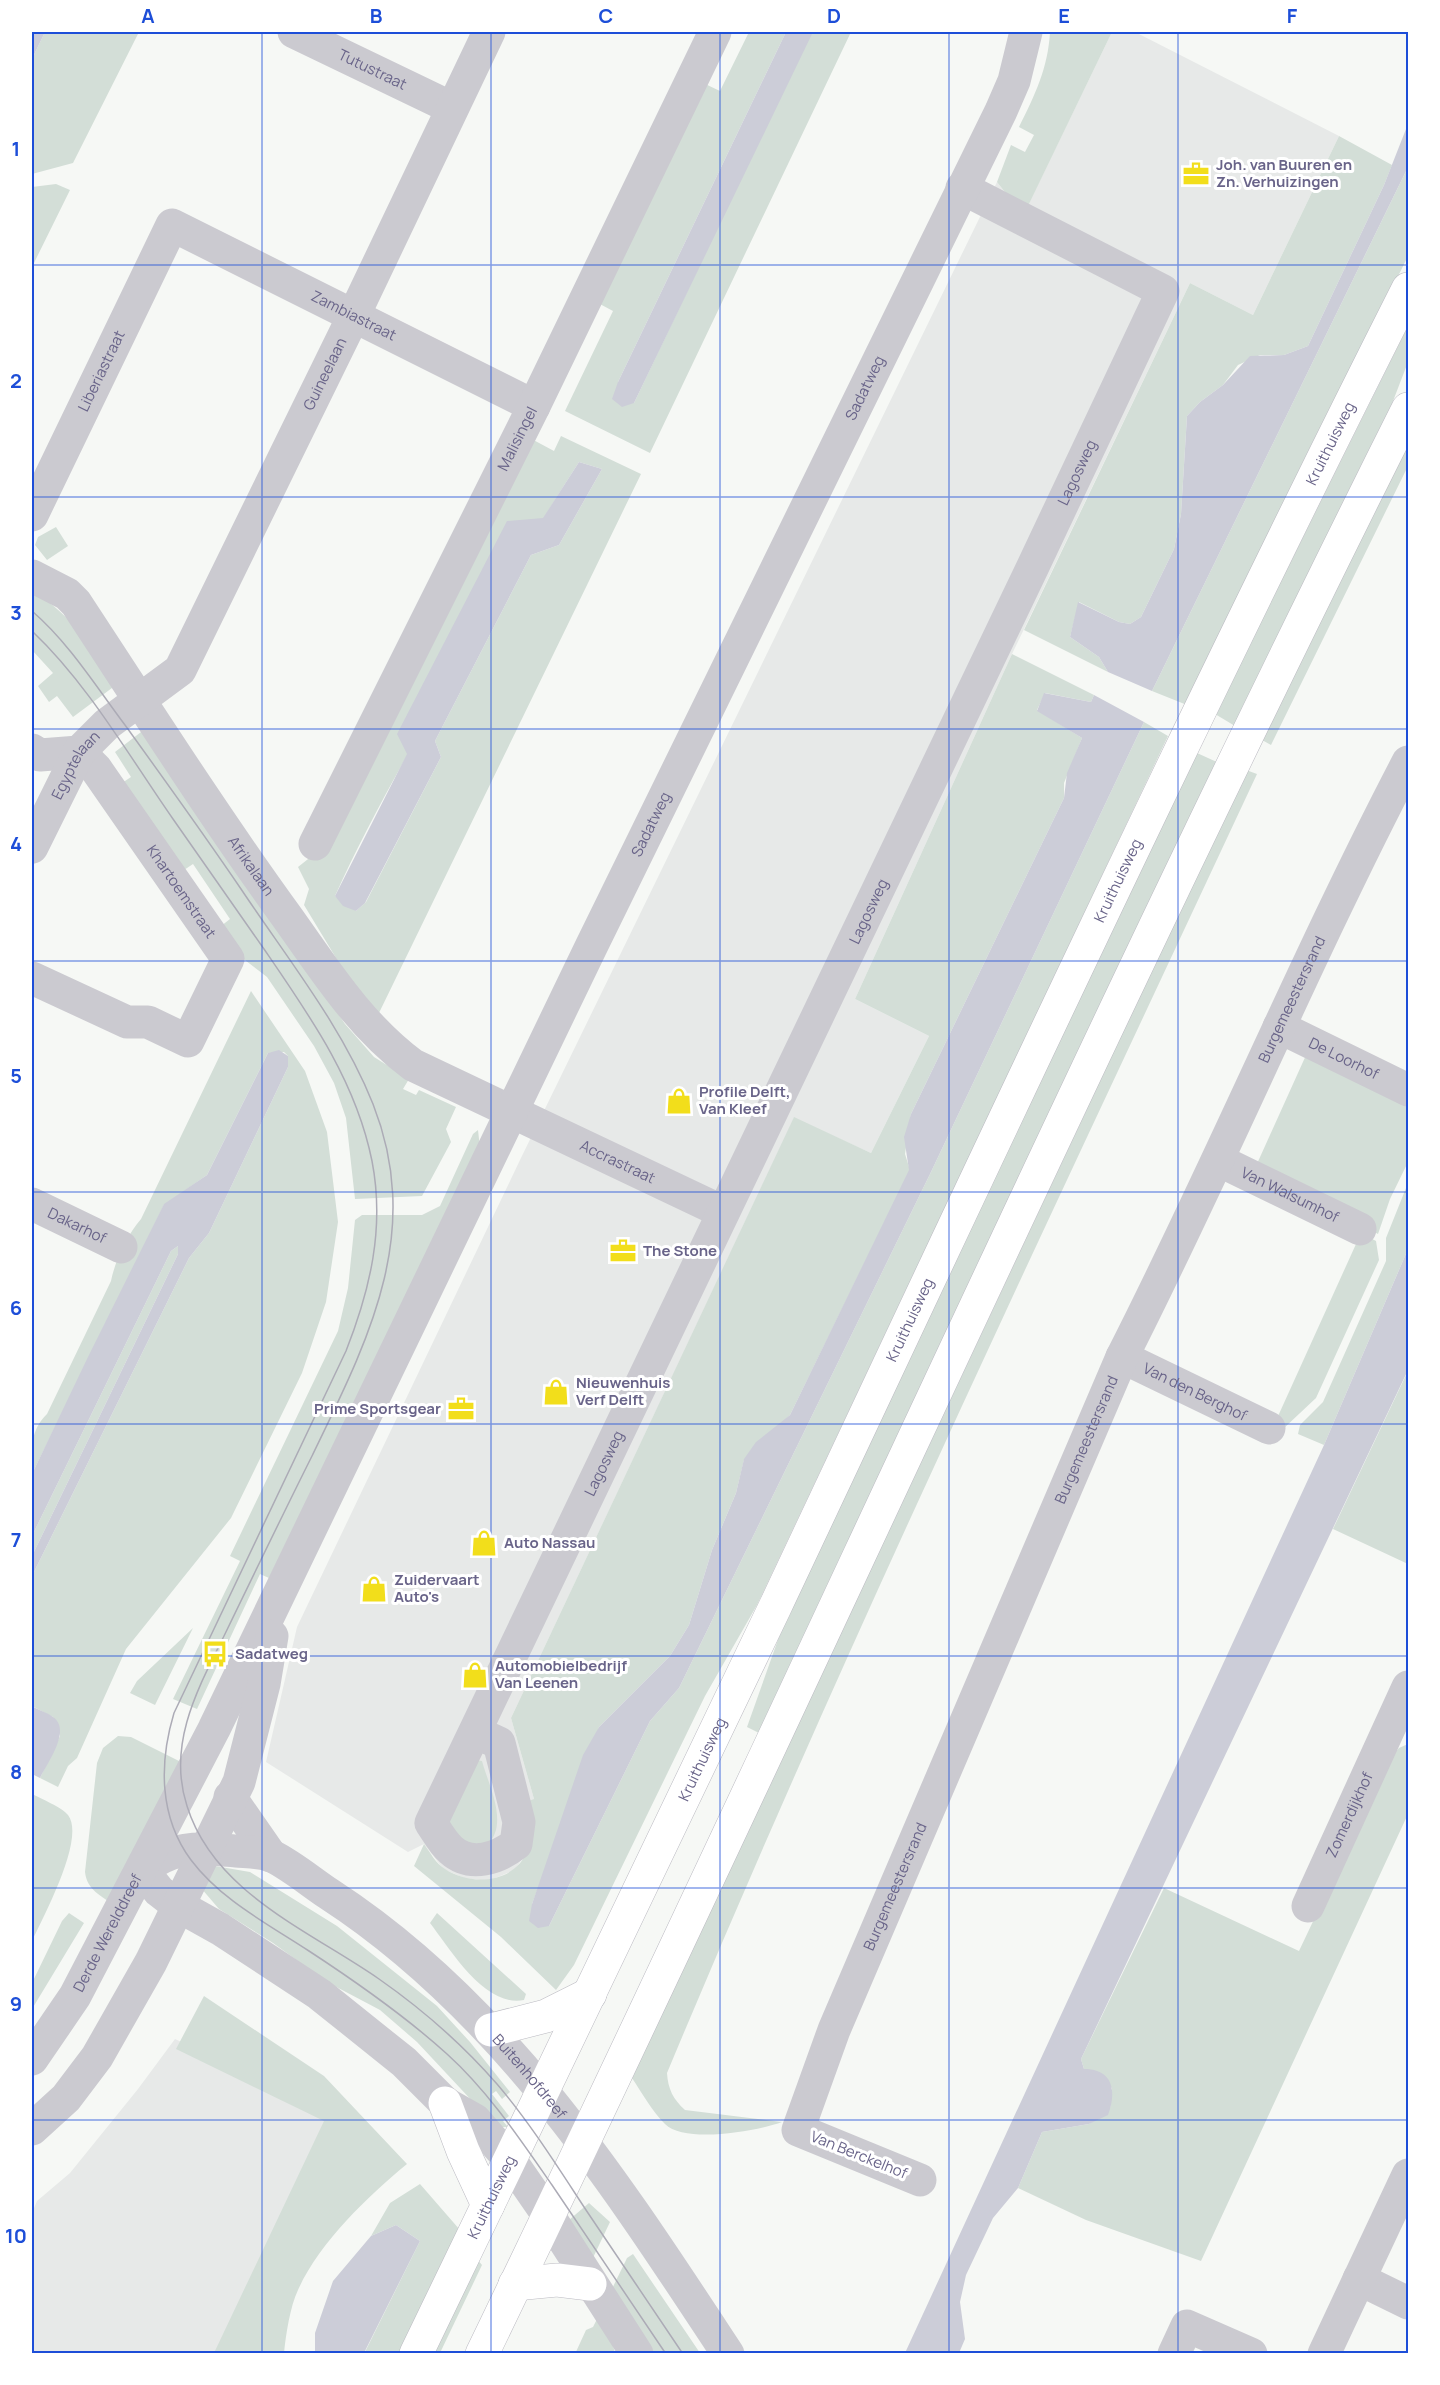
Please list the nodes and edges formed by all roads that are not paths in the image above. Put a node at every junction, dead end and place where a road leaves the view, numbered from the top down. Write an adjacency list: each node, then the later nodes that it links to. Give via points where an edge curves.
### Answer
1 (294, 32): 5 (street, Tutustraat)
2 (489, 32): 5 (street, Guineelaan)
3 (715, 32): 10 (street, Malisingel)
4 (1020, 38): 6 (street, Sadatweg, via 1014,81)
5 (452, 108): 9 (street, Guineelaan)
6 (962, 188): 23 (street, Sadatweg); 26 (street, Lagosweg, via 1163,291 804,1050)
7 (172, 225): 9 (street, Zambiastraat); 12 (street, Liberiastraat)
8 (1408, 289): 44 (main road, Kruithuisweg, via 1101,915)
9 (354, 315): 10 (street, Zambiastraat); 14 (street, Guineelaan, via 180,670)
10 (534, 406): 18 (street, Malisingel)
11 (1408, 409): 51 (main road, via 1126,986)
12 (32, 515)
13 (32, 576): 14 (street, Afrikalaan, via 76,603)
14 (140, 700): 16 (street, Egyptelaan, via 107,724); 23 (street, Afrikalaan, via 264,885 375,1034 413,1065)
15 (32, 750): 16 (street, via 40,755)
16 (79, 752): 19 (street, Egyptelaan); 20 (street, Khartoemstraat, via 96,769 228,959 188,1041 148,1022 127,1022)
17 (1408, 762): 21 (street, Burgemeestersrand)
18 (315, 844)
19 (32, 847)
20 (32, 978)
21 (1279, 1027): 22 (street, De Loorhof); 24 (street, Burgemeestersrand)
22 (1408, 1090)
23 (513, 1112): 26 (street, Accrastraat); 31 (street, Sadatweg)
24 (1218, 1160): 27 (street, Van Walsumhof); 29 (street, Burgemeestersrand)
25 (32, 1204): 28 (street, Dakarhof)
26 (723, 1212): 34 (street, Lagosweg)
27 (1360, 1229)
28 (121, 1247)
29 (1122, 1357): 30 (street, Van den Berghof); 50 (street, Burgemeestersrand, via 834,2030)
30 (1269, 1428)
31 (279, 1599): 35 (street, Sadatweg, via 247,1753); 36 (street, Sadatweg)
32 (1408, 1687): 33 (street, Zomerdijkhof)
33 (1400, 1727): 41 (street, Zomerdijkhof)
34 (475, 1732)
35 (230, 1797): 37 (street, Sadatweg); 38 (street, Buitenhofdreef)
36 (177, 1802): 39 (street, Derde Werelddreef)
37 (206, 1848): 38 (street, Buitenhofdreef); 39 (street, Buitenhofdreef, via 184,1849 156,1859); 40 (street, Sadatweg)
38 (271, 1856): 45 (street, Buitenhofdreef, via 380,1929 438,1977)
39 (142, 1870): 40 (street); 46 (street, Derde Werelddreef, via 75,1996)
40 (177, 1905): 42 (street); 43 (street)
41 (1308, 1906)
42 (220, 1929): 43 (street, via 191,1933); 48 (street, via 338,2009 404,2062)
43 (151, 1962): 49 (street, via 98,2057 66,2098)
44 (590, 1994): 45 (main road, via 546,2016); 47 (main road, Kruithuisweg)
45 (491, 2030): 47 (street, Buitenhofdreef)
46 (32, 2060)
47 (543, 2092): 51 (street, Buitenhofdreef); 52 (main road, Kruithuisweg)
48 (445, 2103): 52 (street, via 475,2120); 55 (main road)
49 (32, 2129)
50 (798, 2130): 54 (street, Van Berckelhof)
51 (584, 2143): 56 (main road); 64 (street, Buitenhofdreef)
52 (510, 2160): 55 (main road, Kruithuisweg); 56 (street)
53 (1408, 2175): 57 (street)
54 (920, 2180)
55 (488, 2205): 61 (main road, Kruithuisweg)
56 (548, 2215): 58 (main road); 59 (street)
57 (1359, 2279): 60 (street); 67 (street)
58 (515, 2284): 59 (main road, via 568,2280); 62 (main road)
59 (590, 2284): 63 (street)
60 (1408, 2303)
61 (416, 2354)
62 (482, 2354)
63 (637, 2354)
64 (728, 2354)
65 (1174, 2354): 66 (street, via 1186,2326)
66 (1251, 2354)
67 (1323, 2354)

